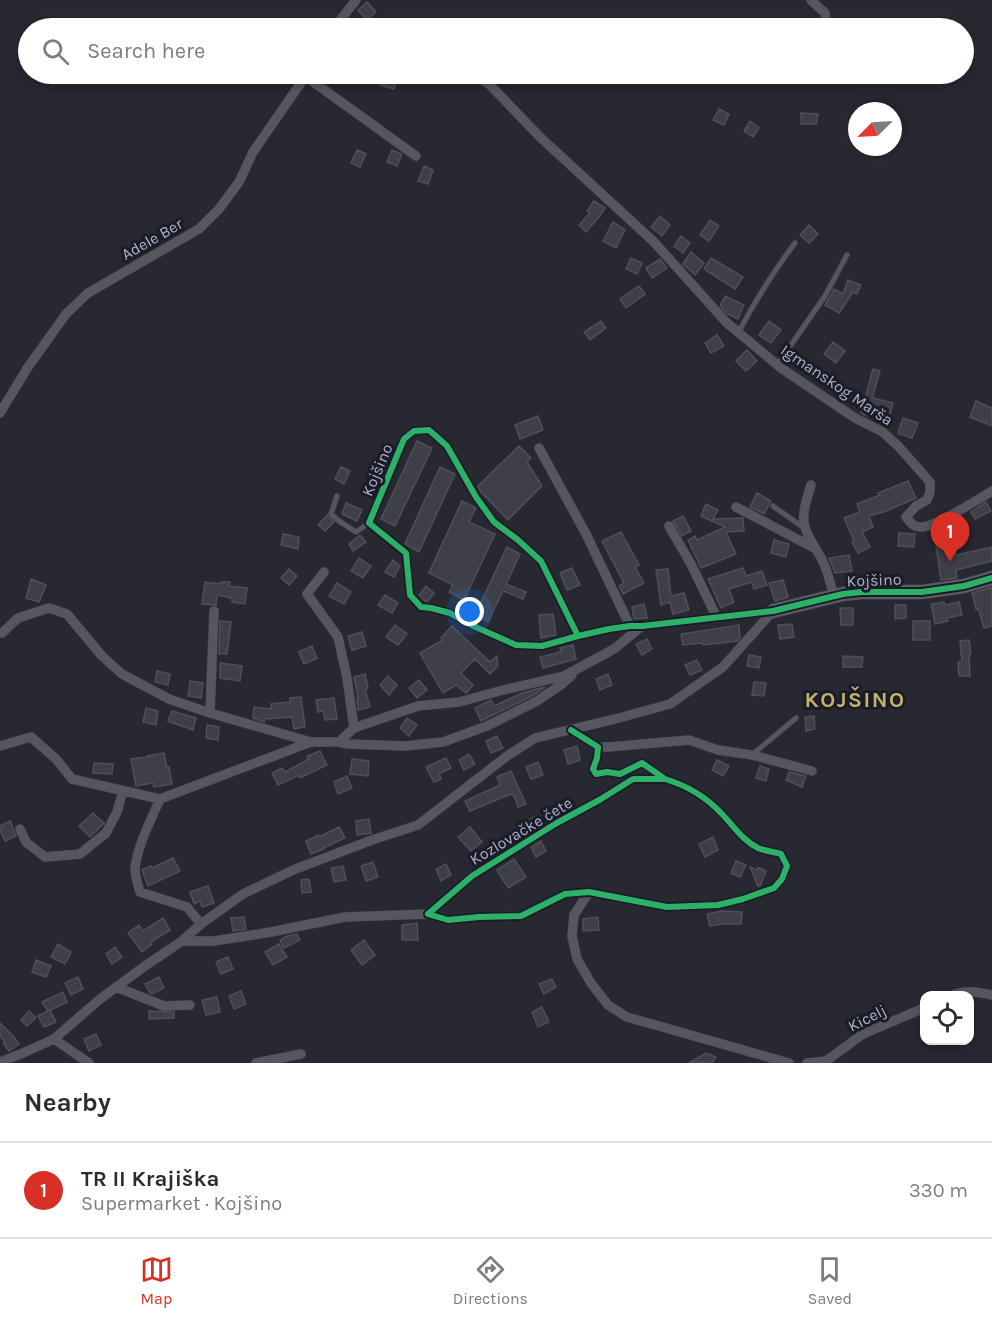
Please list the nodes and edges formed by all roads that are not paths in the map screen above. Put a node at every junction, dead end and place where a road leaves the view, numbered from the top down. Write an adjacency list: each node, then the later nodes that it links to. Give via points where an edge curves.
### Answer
1 (356, 0): 3 (street)
2 (811, 0): 4 (street)
3 (342, 18)
4 (826, 18)
5 (300, 84): 13 (street, Adele Ber, via 219,209 199,229 88,293 66,314)
6 (318, 84): 8 (street, Adele Ber)
7 (489, 84): 11 (street, Igmanskog Marša, via 540,137 654,242)
8 (416, 156)
9 (795, 243): 11 (lane)
10 (846, 255): 12 (lane, via 825,296)
11 (738, 333): 12 (street, Igmanskog Marša)
12 (777, 365): 16 (street, Igmanskog Marša, via 855,418 884,432 930,482 927,500 906,517 912,525 922,528 937,522)
13 (0, 413)
14 (538, 448): 30 (street, via 586,534)
15 (812, 485): 22 (street, via 803,511)
16 (992, 491)
17 (337, 496): 20 (lane, via 331,514 339,521 356,532)
18 (774, 506): 22 (lane)
19 (736, 507): 23 (street)
20 (369, 523): 33 (street, Kojšino, via 406,553 410,595 421,608 450,613 516,645 542,646); 33 (street, Kojšino, via 404,440 414,430 429,430 447,446 494,522 541,561)
21 (669, 526): 29 (street)
22 (804, 528): 23 (street, Kojšino)
23 (814, 548): 26 (street, Kojšino)
24 (324, 572): 37 (street, via 307,594 338,637)
25 (992, 578): 26 (street, Kojšino, via 922,592)
26 (834, 596): 28 (street, Kojšino)
27 (214, 611): 35 (street)
28 (773, 611): 29 (street, Kojšino); 38 (street, via 723,667 670,704)
29 (717, 618): 31 (street, Kojšino)
30 (630, 626): 31 (street, Kojšino); 33 (street, Kojšino)
31 (642, 626): 34 (street, via 614,649)
32 (2, 633): 35 (street, via 18,618 49,608 67,614 122,674 169,699)
33 (578, 636)
34 (580, 667): 37 (street, via 564,676 459,702 418,706); 40 (street, via 537,701 443,742 405,746)
35 (210, 712): 39 (street)
36 (796, 718): 43 (lane)
37 (354, 728): 40 (street)
38 (572, 730): 42 (street); 51 (street, via 535,738 417,825 293,870 243,894)
39 (311, 742): 40 (street); 47 (street)
40 (339, 742)
41 (0, 746): 46 (street, via 32,737 72,778)
42 (598, 747): 43 (street, via 690,740 718,750); 45 (street, Kozlovačke čete, via 593,769 596,774 620,774 642,763)
43 (752, 755): 44 (street)
44 (812, 771)
45 (665, 779): 49 (street, Kozlovačke čete, via 681,783 703,798 759,848 781,854 787,866 782,879 774,888 718,905 666,907); 50 (street, Kozlovačke čete, via 633,779 472,876)
46 (123, 791): 47 (street); 48 (street, via 106,833 80,854 45,857 26,842)
47 (160, 799): 51 (street, via 135,867 140,892 187,907)
48 (20, 829)
49 (589, 892): 50 (street, Kozlovačke čete, via 565,894 521,916 448,920); 63 (street, via 574,915 572,936 577,959 608,1005 627,1017)
50 (428, 914): 52 (street, Kozlovačke čete, via 345,917 214,941)
51 (201, 924): 52 (street)
52 (182, 941): 53 (street)
53 (117, 987): 56 (street, via 164,1006); 58 (street)
54 (974, 992): 55 (street)
55 (992, 995)
56 (189, 1005)
57 (920, 1010): 64 (street, Kicelj, via 863,1034 826,1061)
58 (54, 1039): 60 (street); 61 (street)
59 (301, 1054): 62 (street)
60 (0, 1062)
61 (89, 1063)
62 (256, 1063)
63 (789, 1063)
64 (807, 1063)

